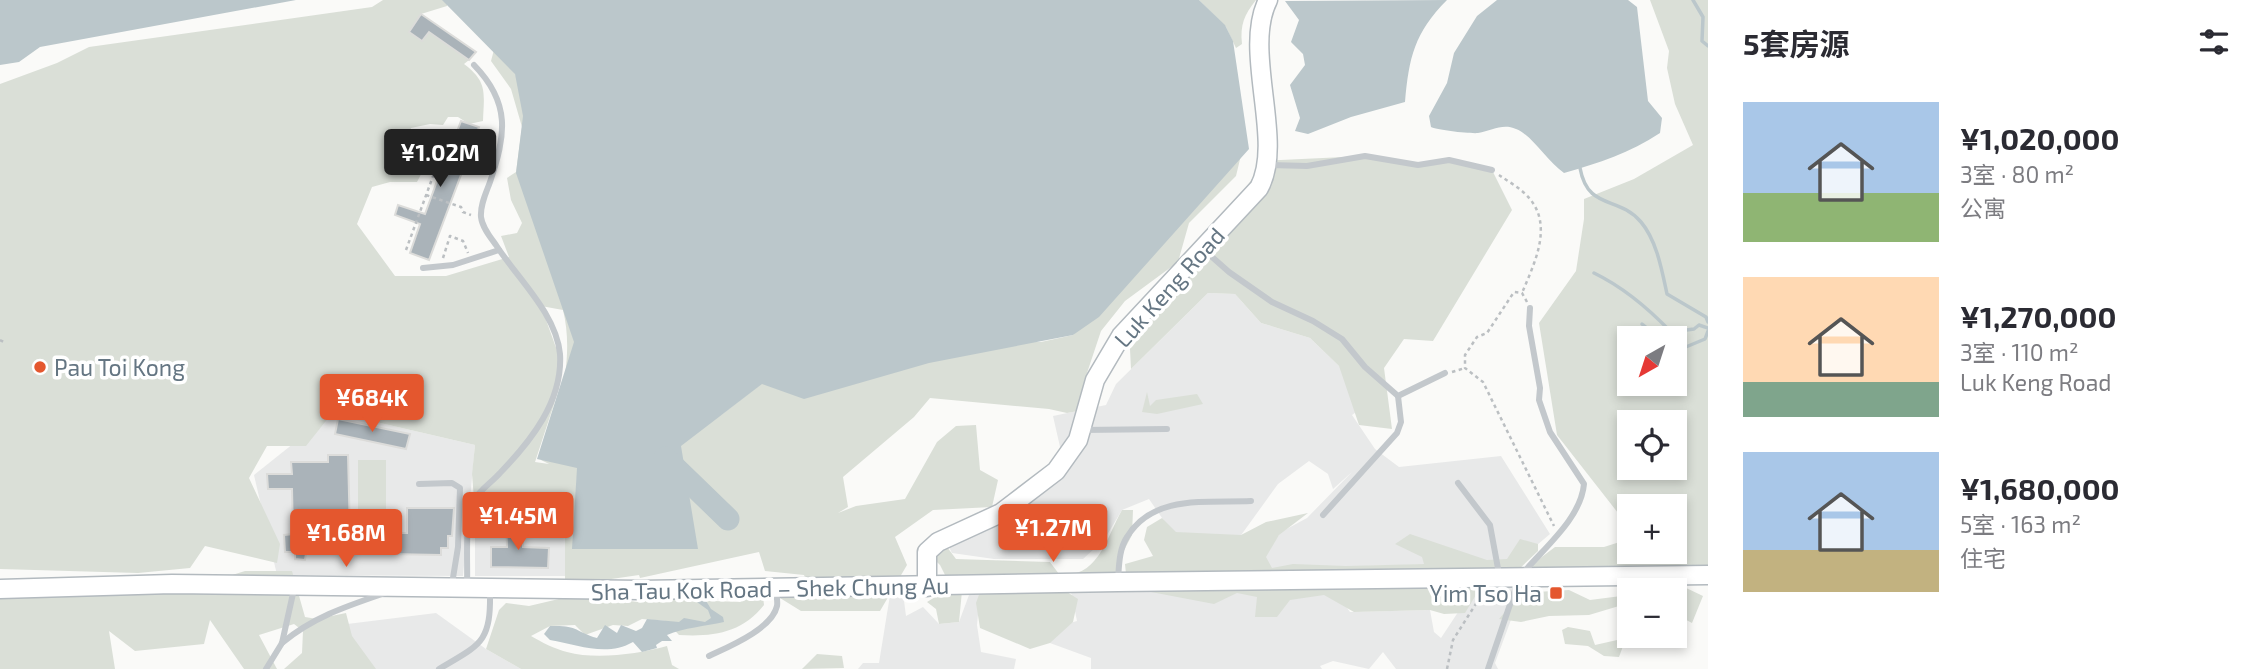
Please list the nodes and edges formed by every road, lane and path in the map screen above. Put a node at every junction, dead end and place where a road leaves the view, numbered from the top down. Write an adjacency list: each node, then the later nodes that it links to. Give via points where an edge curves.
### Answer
1 (1268, 0): 4 (main road, Luk Keng Road, via 1260,32)
2 (474, 65): 10 (lane, via 494,91 503,130 503,144 481,208 481,220)
3 (447, 138): 6 (path)
4 (1267, 165): 5 (lane, via 1307,166 1365,156 1418,165 1449,160); 8 (main road, Luk Keng Road, via 1256,193)
5 (1492, 170): 14 (path, via 1529,197 1540,215 1539,253)
6 (426, 195): 7 (path, via 461,207); 9 (path)
7 (463, 212)
8 (1203, 249): 19 (lane, via 1272,302 1342,339); 21 (main road, Luk Keng Road, via 1115,344 1095,380)
9 (406, 250)
10 (499, 250): 12 (lane); 37 (lane, via 554,332 560,369 544,417 474,500)
11 (443, 258): 12 (path, via 450,236 463,242)
12 (471, 259): 13 (lane)
13 (423, 268)
14 (1522, 293): 15 (path); 26 (path, via 1514,292 1488,333 1478,337 1465,355 1465,368 1483,382)
15 (1530, 307): 26 (lane, via 1539,400 1549,432 1584,484 1569,524)
16 (0, 340): 17 (path)
17 (6, 342)
18 (1445, 373): 19 (lane)
19 (1398, 396): 25 (lane, via 1402,422 1396,433)
20 (1167, 429): 21 (lane)
21 (1083, 430): 32 (main road, Luk Keng Road, via 1065,460 1041,484 1001,513 938,542 928,552)
22 (1458, 483): 28 (lane, via 1490,524)
23 (419, 484): 37 (lane, via 452,483 460,488)
24 (1251, 501): 30 (lane, via 1158,508 1126,538)
25 (1323, 515)
26 (1555, 536): 29 (lane)
27 (1708, 575): 29 (main road, Sha Tau Kok Road – Shek Chung Au)
28 (1496, 579): 29 (main road, Sha Tau Kok Road – Shek Chung Au); 30 (main road, Sha Tau Kok Road – Shek Chung Au); 42 (path, via 1453,639)
29 (1519, 579): 43 (lane)
30 (1118, 582): 32 (main road, Sha Tau Kok Road – Shek Chung Au)
31 (294, 587): 34 (main road, Sha Tau Kok Road – Shek Chung Au, via 172,584); 35 (main road, Sha Tau Kok Road – Shek Chung Au); 38 (lane)
32 (927, 587): 33 (main road, Sha Tau Kok Road – Shek Chung Au)
33 (776, 588): 36 (main road, Sha Tau Kok Road – Shek Chung Au); 39 (lane, via 777,607 771,616 746,638)
34 (0, 589)
35 (397, 589): 37 (main road, Sha Tau Kok Road – Shek Chung Au); 38 (lane, via 319,617)
36 (490, 589): 37 (main road, Sha Tau Kok Road – Shek Chung Au); 41 (lane, via 491,620 485,635 477,646)
37 (459, 590)
38 (282, 643): 40 (lane)
39 (709, 656)
40 (266, 669)
41 (439, 669)
42 (1447, 669)
43 (1488, 669)

